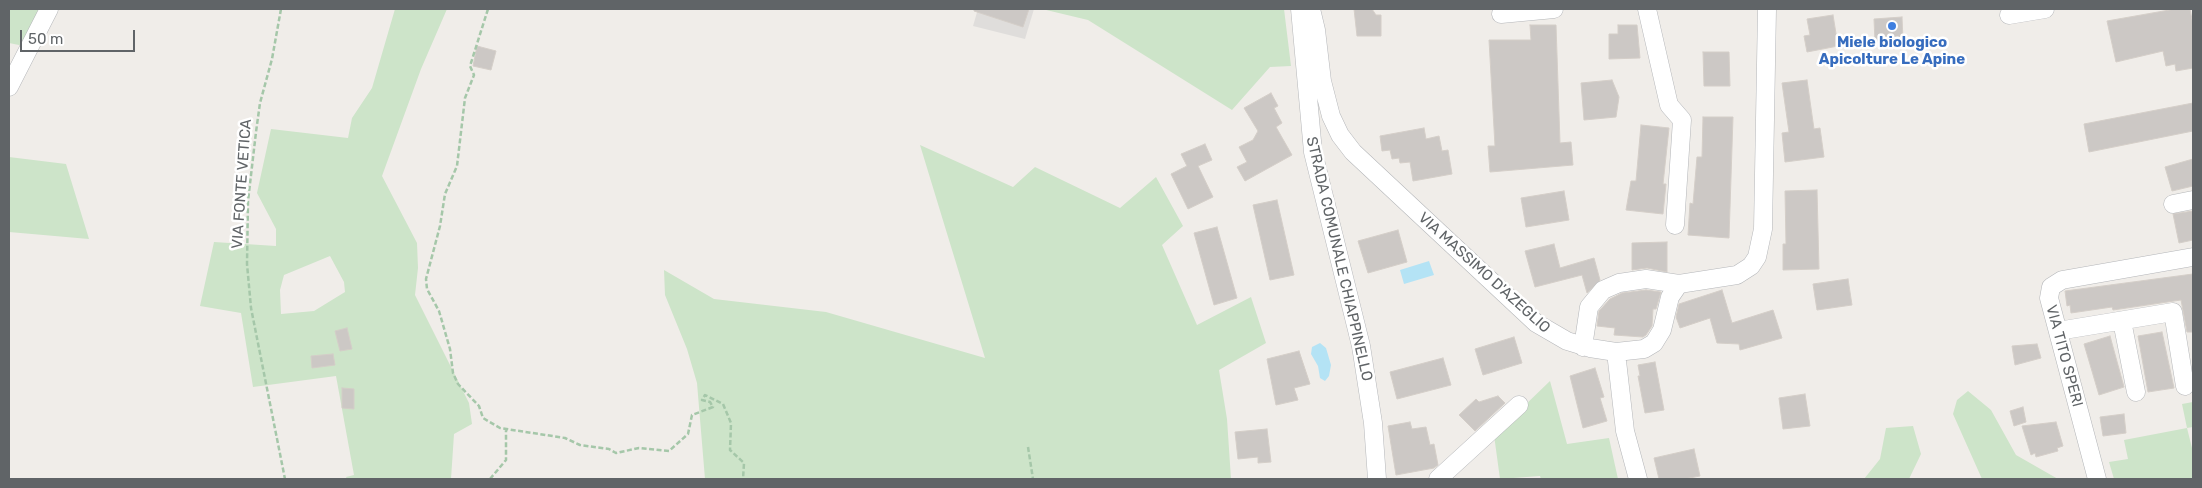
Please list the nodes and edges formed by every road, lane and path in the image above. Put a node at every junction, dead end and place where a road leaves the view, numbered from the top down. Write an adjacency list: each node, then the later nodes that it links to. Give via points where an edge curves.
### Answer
1 (49, 9): 12 (street)
2 (281, 9): 28 (path, VIA FONTE VETICA, via 256,132 248,201 247,264 250,308)
3 (488, 9): 26 (path, via 470,66 474,75 465,98 457,166 445,194 426,279 440,311 458,384 479,406 483,418)
4 (1300, 9): 32 (street, STRADA COMUNALE CHIAPPINELLO, via 1313,152 1360,346 1373,423)
5 (1311, 9): 20 (street, VIA MASSIMO D'AZEGLIO, via 1327,103 1346,143 1370,170 1536,323 1554,335)
6 (1554, 9): 10 (street)
7 (1647, 9): 15 (street, via 1669,105 1682,120)
8 (1767, 9): 17 (street, via 1763,229 1759,252 1742,273)
9 (2045, 9): 11 (street)
10 (1501, 14)
11 (2009, 15)
12 (9, 87)
13 (2193, 200): 14 (street)
14 (2173, 204)
15 (1675, 225)
16 (2193, 257): 19 (street, VIA TITO SPERI, via 2058,281 2051,287 2049,295)
17 (1679, 284): 20 (street, via 1640,280 1619,283 1604,290 1589,307); 21 (street, VIA MASSIMO D'AZEGLIO, via 1670,297 1662,330 1654,343 1644,350)
18 (2122, 321): 19 (street); 22 (street, via 2173,312); 24 (street)
19 (2058, 331): 35 (street, VIA TITO SPERI)
20 (1583, 347): 21 (street, VIA MASSIMO D'AZEGLIO)
21 (1616, 352): 34 (street, via 1625,431)
22 (2187, 355): 23 (street)
23 (2185, 386)
24 (2136, 392)
25 (1518, 405): 33 (street)
26 (506, 428): 29 (path, via 506,460); 30 (path, via 565,438 616,453 639,448 669,451 688,434 692,415 713,407 710,402 702,400 705,395 724,404 731,423 730,450 744,463)
27 (1028, 447): 31 (path)
28 (285, 479)
29 (490, 479)
30 (743, 479)
31 (1033, 479)
32 (1377, 479)
33 (1438, 479)
34 (1638, 479)
35 (2097, 479)

